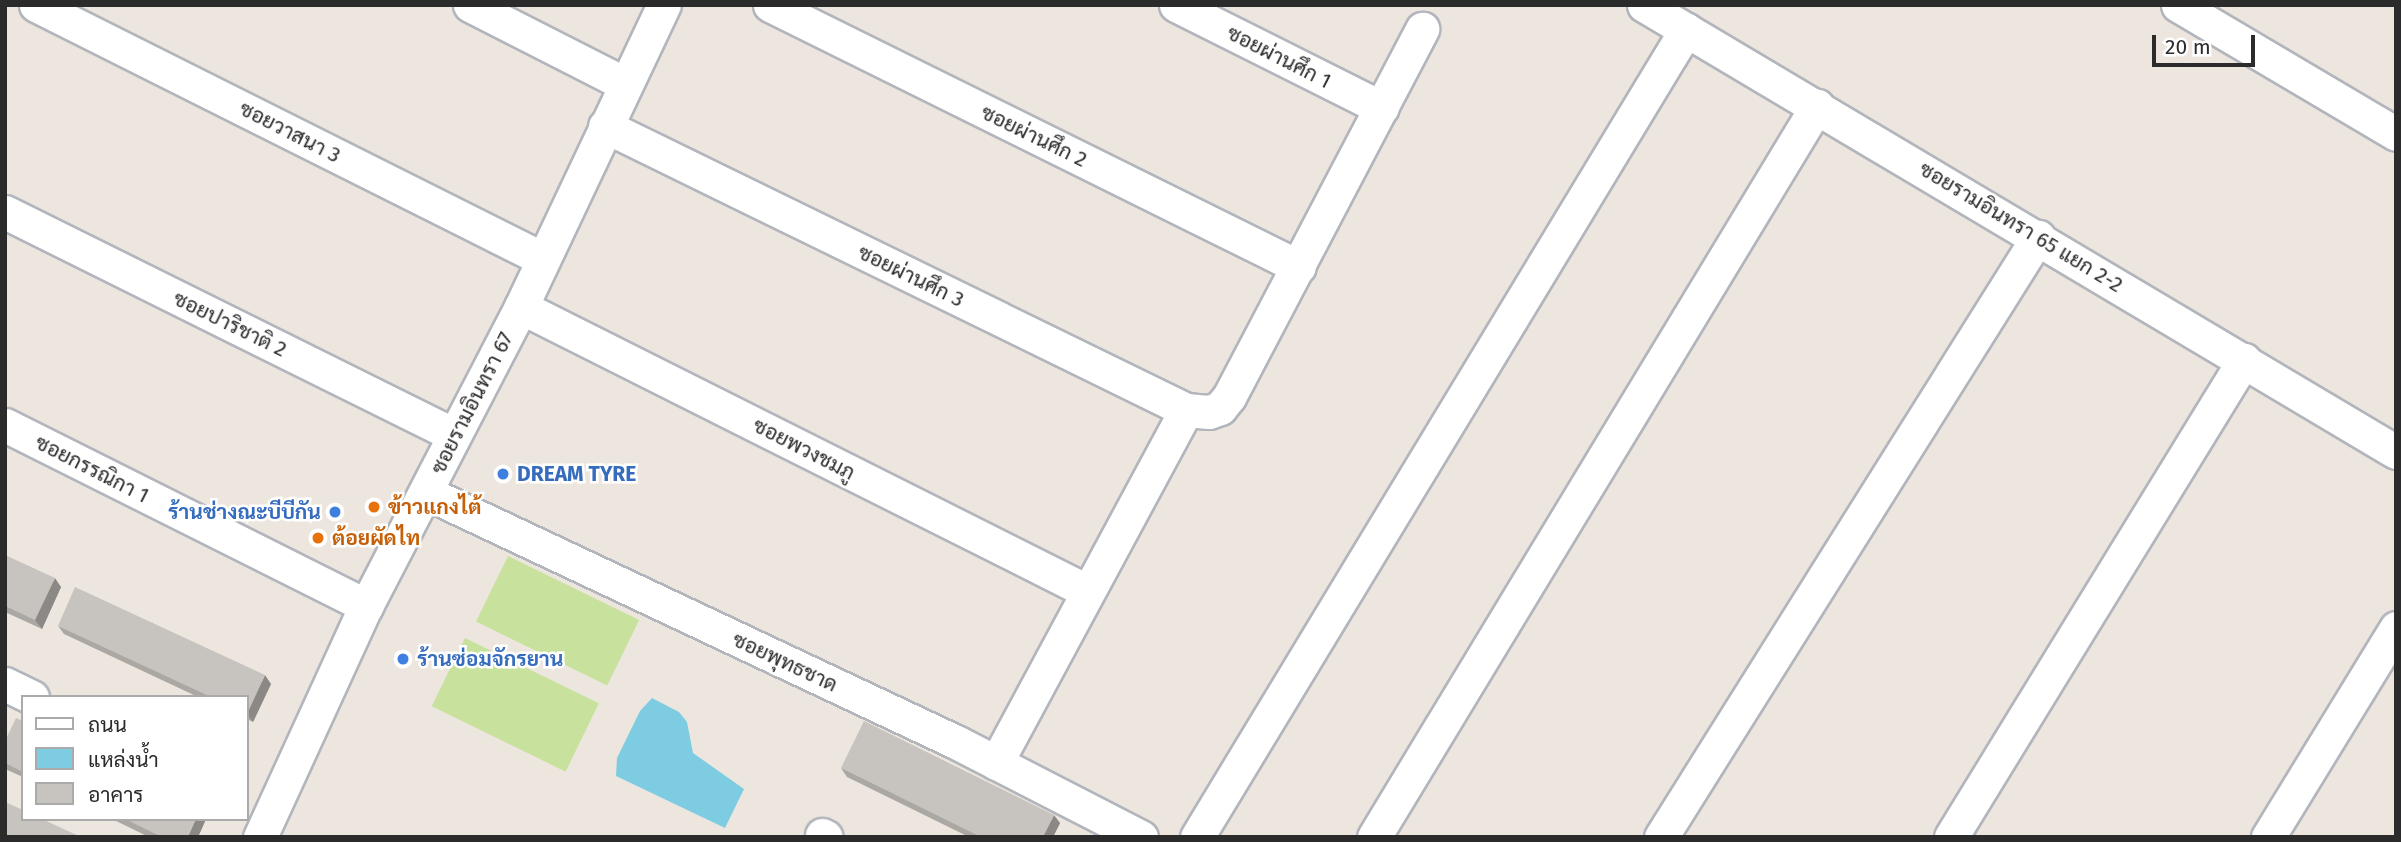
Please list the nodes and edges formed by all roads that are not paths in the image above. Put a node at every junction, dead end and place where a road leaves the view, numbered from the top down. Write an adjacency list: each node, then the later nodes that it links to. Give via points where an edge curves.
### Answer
1 (36, 5): 17 (street, ซอยวาสนา 3)
2 (470, 5): 10 (street)
3 (664, 5): 10 (street, ซอยรามอินทรา 67)
4 (770, 5): 18 (street, ซอยผ่านศึก 2)
5 (1176, 5): 12 (street, ซอยผ่านศึก 1)
6 (1644, 5): 9 (street, ซอยรามอินทรา 65 แยก 2-2)
7 (2178, 5): 14 (street)
8 (1422, 29): 12 (street)
9 (1686, 30): 11 (street, ซอยรามอินทรา 65 แยก 2-2); 34 (street)
10 (625, 84): 13 (street, ซอยรามอินทรา 67)
11 (1817, 106): 16 (street, ซอยรามอินทรา 65 แยก 2-2); 35 (street)
12 (1381, 108): 18 (street)
13 (606, 126): 17 (street, ซอยรามอินทรา 67); 21 (street, ซอยผ่านศึก 3)
14 (2396, 134)
15 (5, 212): 23 (street, ซอยปาริชาติ 2)
16 (2038, 237): 20 (street, ซอยรามอินทรา 65 แยก 2-2); 36 (street)
17 (543, 259): 19 (street, ซอยรามอินทรา 67)
18 (1299, 267): 21 (street, ซอยผ่านศึก 3, via 1220,408)
19 (521, 307): 23 (street, ซอยรามอินทรา 67); 26 (street, ซอยพวงชมภู)
20 (2244, 360): 24 (street, ซอยรามอินทรา 65 แยก 2-2); 37 (street)
21 (1186, 410): 26 (street)
22 (5, 425): 27 (street, ซอยกรรณิกา 1)
23 (454, 435): 25 (street, ซอยรามอินทรา 67)
24 (2396, 453)
25 (427, 493): 27 (street, ซอยรามอินทรา 67); 31 (street, ซอยพุทธชาด)
26 (1087, 591): 31 (street)
27 (366, 606): 33 (street, ซอยรามอินทรา 67)
28 (2396, 628): 38 (street)
29 (5, 684): 30 (street)
30 (28, 695)
31 (996, 763): 32 (street, ซอยพุทธชาด)
32 (1138, 836)
33 (260, 837)
34 (1196, 837)
35 (1374, 837)
36 (1661, 837)
37 (1951, 837)
38 (2268, 837)

